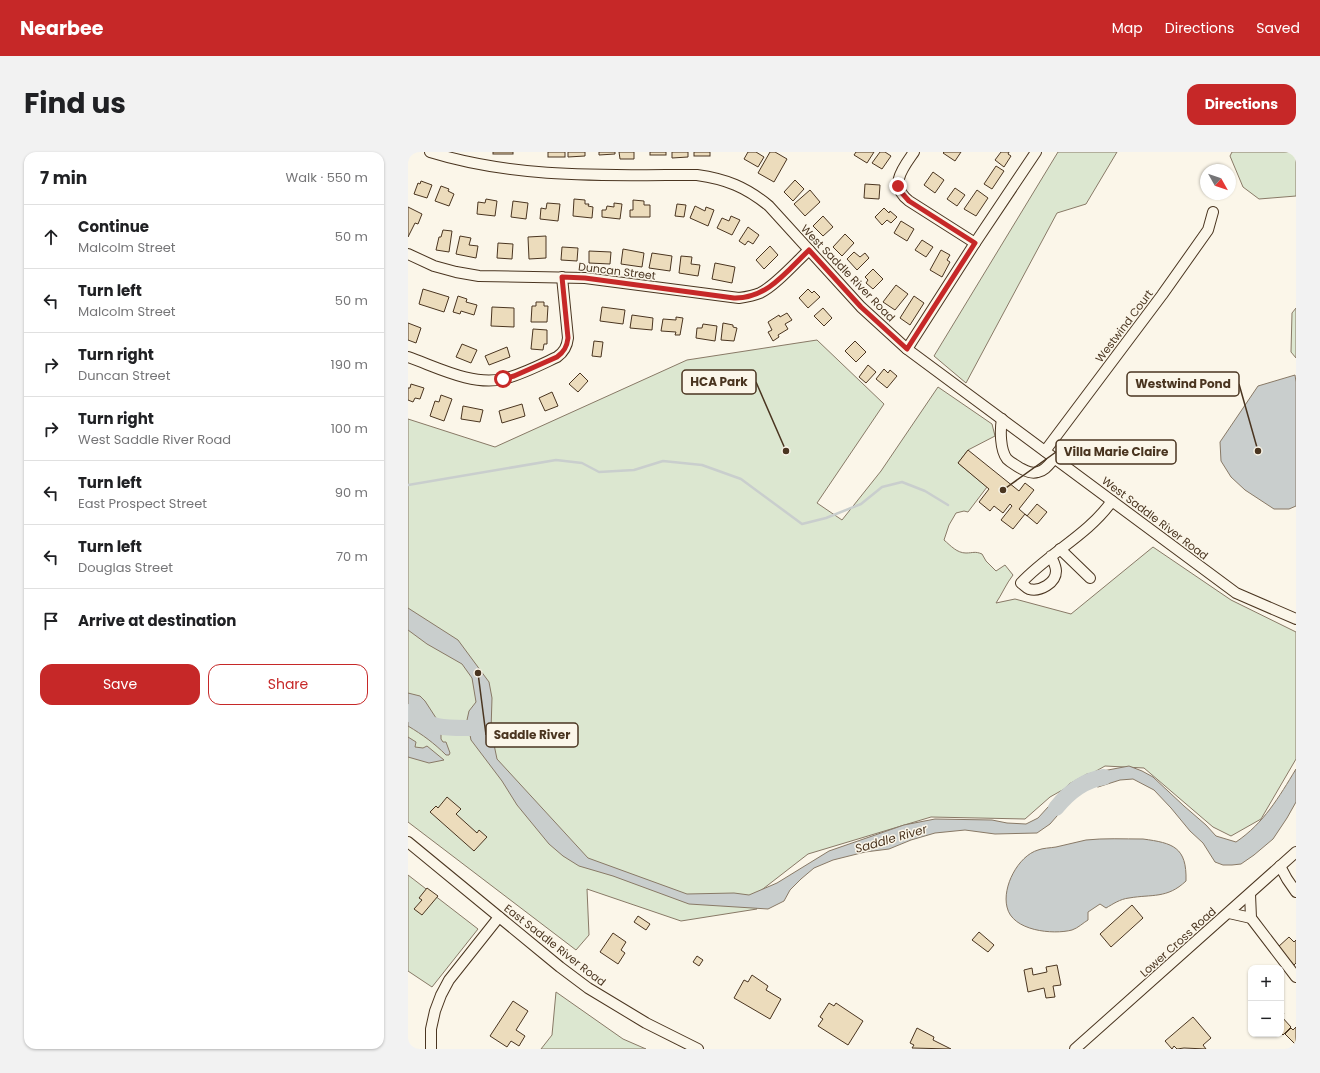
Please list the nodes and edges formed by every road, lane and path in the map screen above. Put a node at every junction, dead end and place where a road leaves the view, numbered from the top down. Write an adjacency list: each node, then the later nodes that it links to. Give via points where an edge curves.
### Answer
1 (430, 152): 6 (street, West Saddle River Road, via 505,169 546,174 713,177 733,183 756,196 769,206)
2 (914, 152): 5 (street, via 898,178 901,192 909,201)
3 (1036, 152): 5 (street)
4 (1213, 212): 12 (street, Westwind Court, via 1208,230 1158,302)
5 (975, 243): 9 (street)
6 (809, 250): 8 (street, Duncan Street, via 768,288 750,297 734,298); 9 (street, West Saddle River Road, via 861,307)
7 (408, 254): 8 (street, Duncan Street, via 434,266 456,272)
8 (562, 277): 10 (street, via 568,338 563,353 557,357 514,376 490,381 467,378)
9 (907, 349): 11 (street, West Saddle River Road)
10 (408, 357)
11 (1002, 419): 12 (street, West Saddle River Road); 13 (street, via 1000,433 1003,447 1006,458 1012,463 1028,472 1039,472)
12 (1045, 451): 13 (street, West Saddle River Road)
13 (1055, 458): 14 (street, West Saddle River Road)
14 (1112, 501): 15 (street, via 1092,524); 18 (street, West Saddle River Road, via 1236,593)
15 (1060, 549): 16 (street); 17 (street)
16 (1051, 556)
17 (1090, 578)
18 (1296, 619)
19 (408, 842): 25 (street, East Saddle River Road)
20 (1296, 852): 21 (street, Lower Cross Road)
21 (1280, 866): 22 (street); 23 (street, Lower Cross Road)
22 (1296, 892)
23 (1250, 894): 24 (street, Lower Cross Road); 26 (street)
24 (1229, 913): 26 (street); 30 (street, Lower Cross Road)
25 (500, 917): 28 (street, via 451,978 441,995 431,1029); 29 (street, East Saddle River Road, via 588,988 646,1024)
26 (1251, 918): 27 (street)
27 (1296, 977)
28 (431, 1049)
29 (698, 1049)
30 (1075, 1049)

